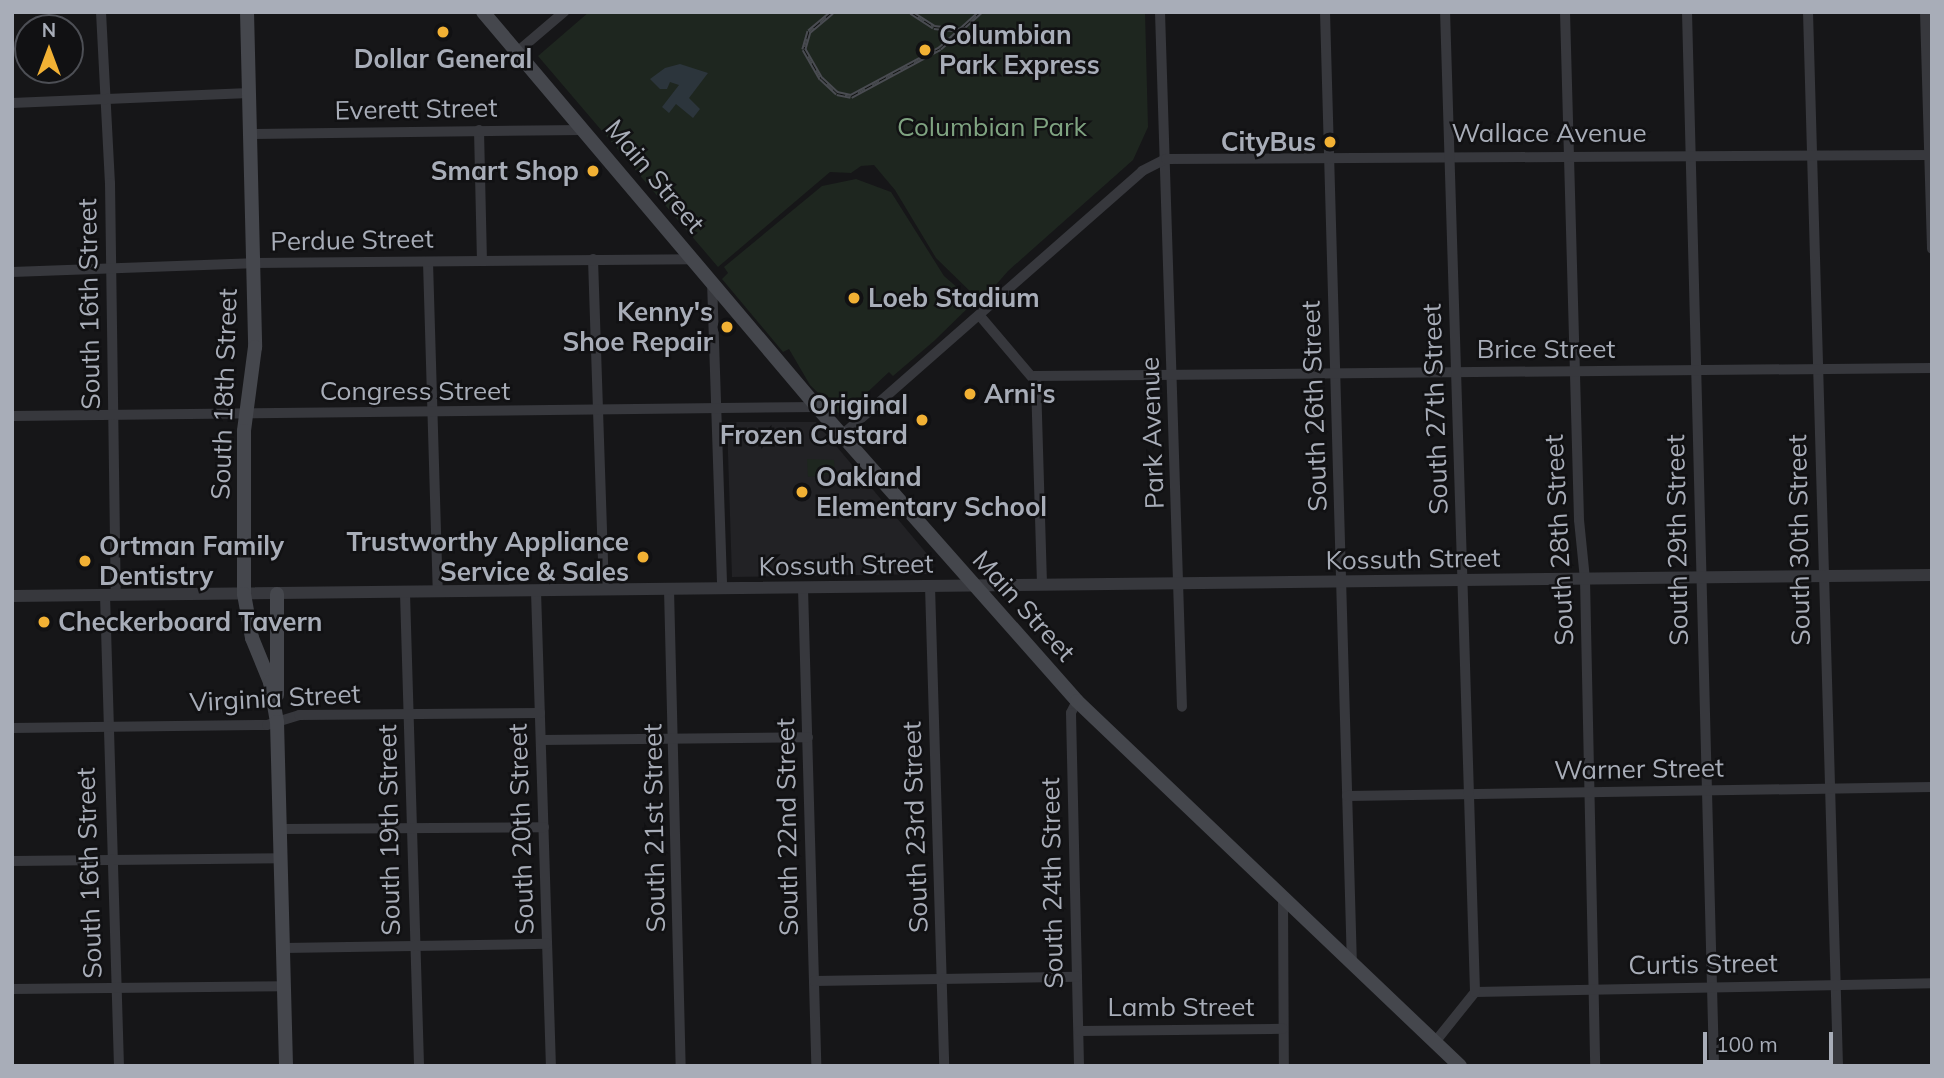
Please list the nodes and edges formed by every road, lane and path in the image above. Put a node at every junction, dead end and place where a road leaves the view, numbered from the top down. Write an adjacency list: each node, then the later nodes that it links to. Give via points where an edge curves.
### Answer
1 (102, 12): 14 (street, South 16th Street)
2 (247, 12): 13 (main road, South 18th Street)
3 (483, 12): 12 (main road, Main Street)
4 (564, 12): 12 (street)
5 (1160, 12): 19 (street, Park Avenue)
6 (1325, 12): 24 (street, South 26th Street)
7 (1445, 12): 25 (street, South 27th Street)
8 (1565, 12): 22 (street, South 28th Street)
9 (1687, 12): 23 (street, South 29th Street)
10 (1808, 12): 20 (street, South 30th Street)
11 (1925, 12): 21 (street)
12 (517, 52): 17 (main road, Main Street)
13 (249, 93): 14 (street); 18 (main road, South 18th Street)
14 (107, 100): 15 (street); 32 (street, South 16th Street)
15 (12, 103)
16 (479, 130): 17 (street, Everett Street); 18 (street, Everett Street); 29 (street)
17 (583, 130): 28 (main road, Main Street)
18 (250, 134): 31 (main road, South 18th Street)
19 (1166, 154): 24 (street, Wallace Avenue); 35 (street, Wallace Avenue); 40 (street, Park Avenue)
20 (1812, 155): 21 (street, Wallace Avenue); 23 (street, Wallace Avenue); 37 (street, South 30th Street)
21 (1930, 155): 26 (street)
22 (1570, 156): 23 (street, Wallace Avenue); 25 (street, Wallace Avenue); 39 (street, South 28th Street)
23 (1691, 156): 38 (street, South 29th Street)
24 (1330, 157): 25 (street, Wallace Avenue); 41 (street, South 26th Street)
25 (1450, 157): 42 (street, South 27th Street)
26 (1932, 249)
27 (593, 259): 28 (street, Perdue Street); 29 (street, Perdue Street); 46 (street)
28 (693, 259): 34 (main road, Main Street)
29 (482, 261): 30 (street, Perdue Street)
30 (428, 262): 31 (street, Perdue Street); 47 (street)
31 (253, 263): 32 (street, Perdue Street, via 120,266); 49 (main road, South 18th Street, via 255,347)
32 (111, 270): 33 (street, Perdue Street); 48 (street, South 16th Street)
33 (12, 272)
34 (712, 281): 44 (main road, Main Street); 45 (street)
35 (980, 316): 43 (street); 51 (street, Wallace Avenue)
36 (1932, 368): 37 (street, Brice Street)
37 (1818, 369): 38 (street, Brice Street); 53 (street, South 30th Street)
38 (1696, 370): 39 (street, Brice Street); 54 (street, South 29th Street)
39 (1575, 372): 42 (street, Brice Street); 55 (street, South 28th Street)
40 (1173, 373): 41 (street, Brice Street); 43 (street, Brice Street); 58 (street, Park Avenue)
41 (1336, 373): 42 (street, Brice Street); 56 (street, South 26th Street)
42 (1457, 373): 57 (street, South 27th Street)
43 (1034, 376): 59 (street)
44 (817, 407): 45 (street, Congress Street); 51 (main road, Main Street)
45 (716, 411): 46 (street, Congress Street); 64 (street)
46 (598, 412): 47 (street, Congress Street); 65 (street)
47 (433, 414): 49 (street, Congress Street); 67 (street)
48 (113, 415): 49 (street, Congress Street); 50 (street, Congress Street); 71 (street, South 16th Street)
49 (247, 415): 69 (main road, South 18th Street)
50 (12, 416)
51 (842, 435): 61 (main road, Main Street)
52 (1932, 575): 53 (street, Kossuth Street)
53 (1822, 576): 54 (street, Kossuth Street); 86 (street, South 30th Street)
54 (1700, 578): 55 (street, Kossuth Street); 85 (street, South 29th Street)
55 (1585, 579): 57 (street, Kossuth Street); 87 (street, South 28th Street)
56 (1342, 582): 57 (street, Kossuth Street); 58 (street, Kossuth Street); 89 (street, South 26th Street)
57 (1462, 582): 88 (street, South 27th Street)
58 (1179, 583): 59 (street, Kossuth Street); 75 (street, Park Avenue)
59 (1042, 585): 61 (street, Kossuth Street)
60 (930, 586): 61 (street, Kossuth Street); 62 (street, Kossuth Street); 102 (street, South 23rd Street)
61 (974, 586): 73 (main road, Main Street)
62 (803, 588): 64 (street, Kossuth Street); 81 (street, South 22nd Street)
63 (669, 589): 64 (street, Kossuth Street); 65 (street, Kossuth Street); 82 (street, South 21st Street)
64 (722, 589)
65 (604, 590): 66 (street, Kossuth Street)
66 (536, 591): 67 (street, Kossuth Street); 77 (street, South 20th Street)
67 (439, 592): 68 (street, Kossuth Street)
68 (405, 593): 70 (street, Kossuth Street); 76 (street, South 19th Street)
69 (244, 594): 70 (street, Kossuth Street); 71 (street, Kossuth Street); 74 (main road, South 18th Street, via 252,638)
70 (277, 594): 74 (main road)
71 (111, 595): 72 (street, Kossuth Street); 79 (street, South 16th Street)
72 (12, 596)
73 (1077, 701): 96 (main road, Main Street); 101 (street, South 24th Street, via 1071,713)
74 (276, 703): 78 (main road, South 18th Street)
75 (1182, 707)
76 (409, 713): 77 (street, Virginia Street); 78 (street, Virginia Street, via 288,716); 92 (street, South 19th Street)
77 (540, 713): 83 (street, South 20th Street)
78 (277, 722): 79 (street, Virginia Street); 91 (main road, South 18th Street)
79 (108, 726): 80 (street, Virginia Street); 94 (street, South 16th Street)
80 (12, 728)
81 (808, 737): 82 (street); 103 (street, South 22nd Street)
82 (676, 739): 83 (street); 119 (street, South 21st Street)
83 (541, 740): 90 (street, South 20th Street)
84 (1932, 787): 86 (street, Warner Street)
85 (1707, 789): 86 (street, Warner Street); 87 (street, Warner Street); 107 (street, South 29th Street)
86 (1828, 789): 105 (street, South 30th Street)
87 (1587, 793): 88 (street, Warner Street); 109 (street, South 28th Street)
88 (1470, 795): 89 (street, Warner Street); 111 (street, South 27th Street)
89 (1347, 796): 100 (street, South 26th Street)
90 (544, 827): 92 (street); 97 (street, South 20th Street)
91 (282, 829): 92 (street); 93 (main road, South 18th Street)
92 (412, 829): 98 (street, South 19th Street)
93 (282, 858): 94 (street); 99 (main road, South 18th Street)
94 (112, 859): 95 (street); 108 (street, South 16th Street)
95 (12, 860)
96 (1283, 901): 100 (main road, Main Street); 112 (street)
97 (547, 944): 98 (street); 118 (street, South 20th Street)
98 (414, 946): 99 (street); 117 (street, South 19th Street)
99 (284, 948): 106 (main road, South 18th Street)
100 (1352, 965): 114 (main road, Main Street)
101 (1077, 977): 102 (street, Lamb Street); 113 (street, South 24th Street)
102 (942, 979): 103 (street, Lamb Street); 121 (street, South 23rd Street)
103 (814, 981): 120 (street, South 22nd Street)
104 (1932, 983): 105 (street, Curtis Street)
105 (1835, 985): 107 (street, Curtis Street); 127 (street, South 30th Street)
106 (285, 986): 108 (street); 116 (main road, South 18th Street)
107 (1712, 987): 109 (street, Curtis Street); 126 (street, South 29th Street)
108 (116, 988): 110 (street); 115 (street, South 16th Street)
109 (1593, 988): 111 (street, Curtis Street); 125 (street, South 28th Street)
110 (12, 989)
111 (1475, 992): 114 (street)
112 (1283, 1029): 113 (street, Lamb Street); 123 (street)
113 (1079, 1031): 122 (street, South 24th Street)
114 (1435, 1042): 124 (main road, Main Street)
115 (118, 1066)
116 (286, 1066)
117 (419, 1066)
118 (551, 1066)
119 (681, 1066)
120 (816, 1066)
121 (944, 1066)
122 (1079, 1066)
123 (1284, 1066)
124 (1460, 1066)
125 (1595, 1066)
126 (1714, 1066)
127 (1838, 1066)

